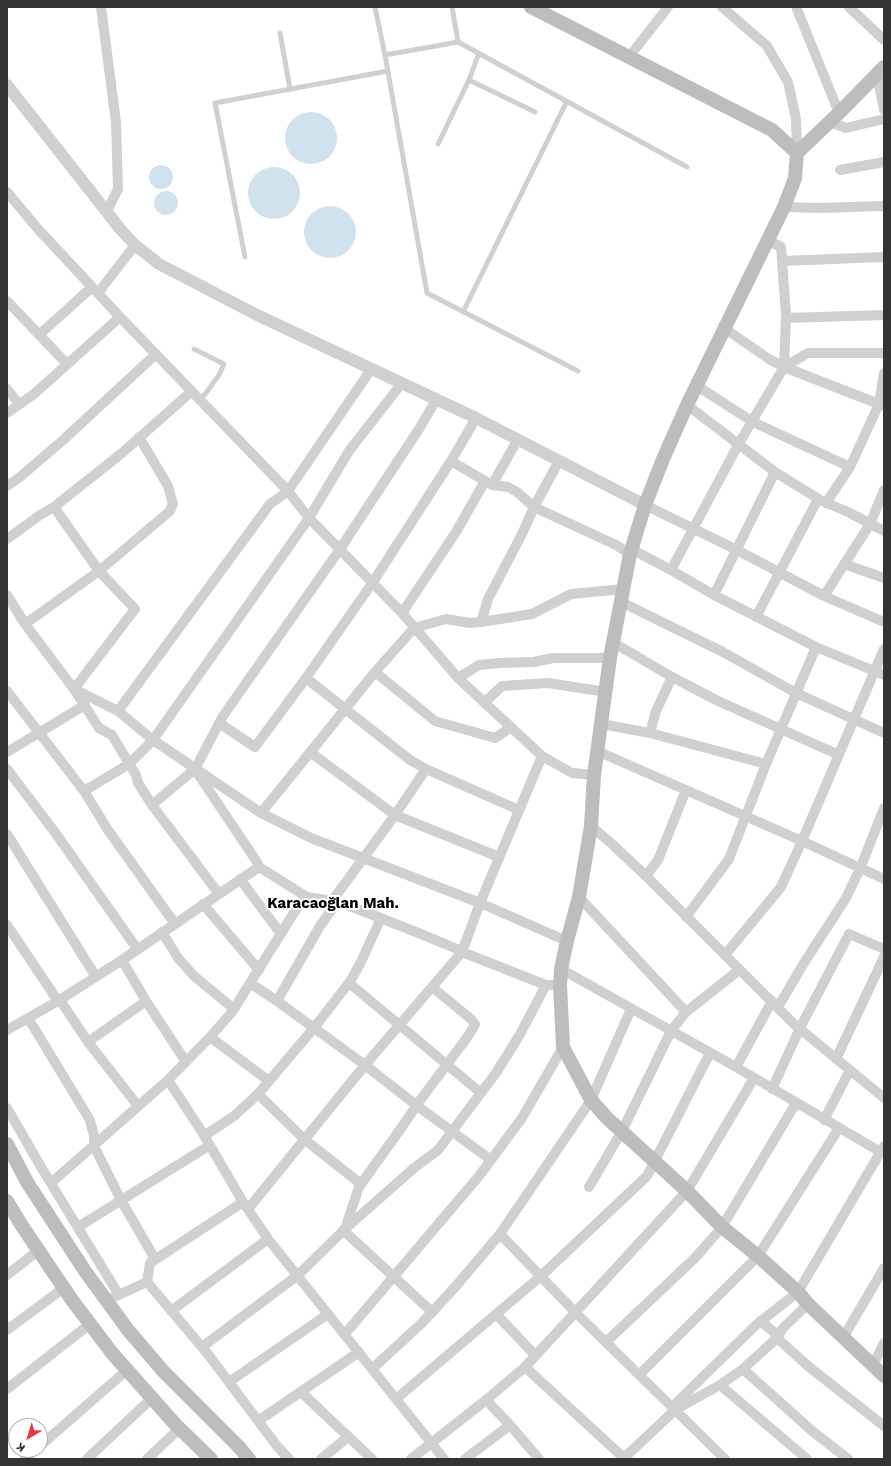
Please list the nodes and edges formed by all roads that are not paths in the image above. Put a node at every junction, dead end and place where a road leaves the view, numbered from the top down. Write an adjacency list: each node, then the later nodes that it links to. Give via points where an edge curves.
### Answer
1 (101, 7): 33 (street, via 116,122 118,189)
2 (375, 7): 13 (lane)
3 (452, 7): 11 (lane)
4 (530, 7): 14 (main road)
5 (668, 7): 14 (street)
6 (722, 7): 26 (street, via 767,46 788,82 796,119)
7 (849, 7): 10 (street)
8 (797, 9): 23 (street)
9 (280, 33): 19 (lane)
10 (884, 40)
11 (458, 42): 12 (lane); 13 (lane)
12 (478, 53): 17 (lane); 20 (lane)
13 (385, 55): 15 (lane)
14 (629, 58): 26 (main road, via 772,130)
15 (388, 71): 19 (lane); 41 (lane, via 427,293)
16 (881, 71): 21 (street); 23 (main road)
17 (469, 80): 22 (lane); 25 (lane)
18 (7, 86): 33 (street)
19 (290, 89): 36 (lane, via 216,103)
20 (567, 101): 28 (lane); 41 (lane)
21 (884, 110)
22 (535, 112)
23 (834, 117): 24 (street, via 846,128); 26 (main road)
24 (884, 119)
25 (438, 144)
26 (797, 153): 32 (main road, via 795,178)
27 (884, 162): 29 (street)
28 (687, 167)
29 (840, 170)
30 (7, 192): 39 (street, via 38,230)
31 (884, 206): 32 (street)
32 (784, 207): 34 (main road)
33 (107, 211): 35 (street)
34 (768, 240): 38 (street, via 781,247); 45 (main road)
35 (135, 245): 39 (street); 52 (street, via 159,264 257,315)
36 (245, 257)
37 (884, 257): 38 (street)
38 (782, 261): 44 (street)
39 (95, 290): 43 (street); 46 (street)
40 (7, 301): 46 (street)
41 (463, 312): 53 (lane)
42 (884, 315): 44 (street)
43 (120, 317): 49 (street); 50 (street)
44 (786, 318): 51 (street)
45 (724, 328): 51 (street); 56 (main road)
46 (39, 335): 50 (street)
47 (194, 349): 59 (lane, via 224,364 219,375)
48 (884, 353): 51 (street, via 808,353)
49 (156, 354): 58 (street); 75 (street, via 62,441)
50 (67, 364): 61 (street)
51 (784, 367): 63 (street); 66 (street)
52 (372, 368): 55 (street); 77 (street)
53 (578, 371)
54 (884, 373): 63 (street)
55 (402, 383): 60 (street); 82 (street, via 349,450)
56 (697, 386): 62 (main road); 66 (street)
57 (7, 389): 61 (street)
58 (192, 391): 59 (street); 67 (street)
59 (200, 399): 77 (street)
60 (436, 400): 65 (street); 87 (street)
61 (19, 404): 64 (street)
62 (687, 405): 69 (street); 79 (main road)
63 (882, 405): 72 (street)
64 (7, 413)
65 (476, 418): 68 (street); 70 (street)
66 (753, 422): 69 (street); 72 (street)
67 (139, 437): 80 (street); 92 (street, via 168,486 173,504 170,511)
68 (518, 439): 71 (street); 74 (street)
69 (738, 445): 73 (street); 84 (street)
70 (451, 461): 74 (street); 95 (street)
71 (559, 461): 79 (street); 81 (street)
72 (850, 467): 78 (street)
73 (775, 472): 78 (street); 88 (street)
74 (489, 483): 81 (street, via 508,487); 100 (street)
75 (7, 486)
76 (884, 490): 83 (street)
77 (288, 491): 82 (street); 122 (street, via 270,504)
78 (822, 501): 83 (street); 93 (street)
79 (645, 505): 84 (street); 89 (main road)
80 (54, 507): 86 (street); 92 (street)
81 (534, 507): 89 (street); 102 (street, via 488,599)
82 (309, 518): 87 (street); 131 (street)
83 (870, 524): 85 (street); 90 (street)
84 (693, 528): 88 (street); 91 (street)
85 (884, 531)
86 (7, 540)
87 (340, 549): 95 (street); 124 (street)
88 (737, 550): 93 (street); 98 (street)
89 (630, 551): 91 (street); 97 (main road)
90 (844, 564): 94 (street); 99 (street)
91 (672, 570): 98 (street)
92 (99, 571): 104 (street); 115 (street, via 135,609)
93 (781, 572): 99 (street); 101 (street)
94 (884, 578)
95 (373, 582): 100 (street); 113 (street)
96 (7, 595): 104 (street)
97 (622, 595): 102 (street, via 571,594 532,614); 106 (main road); 118 (street)
98 (714, 595): 101 (street)
99 (824, 596): 103 (street)
100 (402, 613): 105 (street)
101 (756, 617): 107 (street)
102 (481, 622): 105 (street, via 446,619)
103 (884, 622)
104 (25, 624): 115 (street)
105 (414, 628): 110 (street); 114 (street)
106 (614, 642): 109 (main road); 112 (street)
107 (816, 647): 111 (street); 118 (street)
108 (884, 649): 111 (street)
109 (610, 658): 114 (street, via 554,658 534,662 479,665); 117 (main road)
110 (375, 672): 121 (street); 126 (street, via 435,721 495,738)
111 (879, 673): 123 (street)
112 (672, 677): 127 (street); 129 (street, via 656,711)
113 (306, 678): 121 (street); 124 (street, via 255,747)
114 (458, 678): 119 (street)
115 (74, 689): 120 (street); 122 (street)
116 (7, 690): 128 (street)
117 (606, 692): 119 (street, via 548,683 502,686); 125 (main road)
118 (796, 693): 123 (street); 127 (street)
119 (484, 703): 126 (street)
120 (85, 705): 128 (street); 137 (street, via 99,728 112,735)
121 (345, 710): 134 (street); 141 (street, via 410,760)
122 (118, 711): 131 (street)
123 (854, 719): 130 (street); 135 (street)
124 (219, 723): 140 (street)
125 (601, 724): 129 (street); 132 (main road)
126 (510, 728): 136 (street)
127 (780, 729): 135 (street); 138 (street)
128 (39, 733): 133 (street); 144 (street)
129 (650, 733): 138 (street)
130 (884, 733)
131 (153, 740): 137 (street); 140 (street)
132 (597, 751): 142 (main road); 143 (street)
133 (7, 752)
134 (310, 752): 148 (street); 149 (street)
135 (839, 755): 153 (street)
136 (542, 756): 142 (street, via 572,773); 147 (street)
137 (129, 764): 144 (street); 145 (street)
138 (766, 764): 150 (street)
139 (7, 769): 175 (street)
140 (195, 769): 145 (street); 148 (street); 156 (street)
141 (426, 769): 147 (street); 149 (street)
142 (594, 776): 151 (main road)
143 (686, 790): 150 (street); 158 (street, via 658,860)
144 (84, 792): 169 (street)
145 (152, 805): 161 (street)
146 (884, 808): 157 (street)
147 (519, 810): 155 (street)
148 (261, 813): 154 (street, via 311,838)
149 (395, 815): 154 (street); 155 (street)
150 (745, 816): 153 (street); 167 (street, via 729,859)
151 (591, 826): 158 (street); 163 (main road)
152 (7, 834): 183 (street)
153 (802, 841): 157 (street); 177 (street, via 781,887)
154 (363, 857): 164 (street); 165 (street)
155 (499, 857): 165 (street)
156 (259, 867): 159 (street); 162 (street)
157 (860, 869): 160 (street); 192 (street, via 846,898)
158 (646, 876): 167 (street)
159 (240, 879): 161 (street); 172 (street)
160 (884, 879)
161 (219, 894): 166 (street)
162 (307, 897): 164 (street); 172 (street, via 300,903)
163 (579, 897): 173 (main road); 195 (street)
164 (334, 901): 168 (street); 191 (street)
165 (480, 903): 173 (street); 176 (street)
166 (203, 904): 169 (street); 181 (street)
167 (686, 917): 177 (street)
168 (381, 918): 176 (street); 185 (street)
169 (175, 924): 171 (street)
170 (7, 925): 189 (street)
171 (162, 932): 175 (street); 193 (street, via 178,958 194,976)
172 (281, 934): 181 (street)
173 (567, 941): 180 (main road)
174 (884, 949): 199 (street, via 849,934)
175 (138, 950): 179 (street)
176 (462, 952): 186 (street); 188 (street)
177 (725, 955): 182 (street)
178 (884, 957): 206 (street)
179 (122, 960): 183 (street); 190 (street)
180 (561, 969): 187 (main road); 194 (street)
181 (259, 970): 184 (street)
182 (739, 970): 192 (street); 195 (street)
183 (96, 977): 189 (street)
184 (250, 984): 191 (street); 193 (street)
185 (348, 984): 197 (street); 198 (street)
186 (546, 985): 187 (street); 216 (street, via 519,1036)
187 (560, 985): 204 (main road)
188 (432, 987): 197 (street); 209 (street, via 475,1024)
189 (59, 1000): 196 (street); 203 (street)
190 (146, 1001): 203 (street); 207 (street)
191 (277, 1001): 198 (street)
192 (775, 1004): 199 (street); 210 (street)
193 (234, 1009): 202 (street)
194 (631, 1009): 201 (street); 219 (street)
195 (686, 1012): 201 (street)
196 (28, 1018): 200 (street); 231 (street, via 90,1120)
197 (399, 1025): 208 (street); 209 (street)
198 (314, 1028): 208 (street); 214 (street)
199 (800, 1028): 206 (street); 215 (street)
200 (7, 1030)
201 (671, 1031): 205 (street); 226 (street)
202 (210, 1037): 207 (street); 214 (street)
203 (88, 1042): 222 (street)
204 (563, 1047): 219 (main road); 233 (street, via 522,1118)
205 (710, 1053): 210 (street); 234 (street)
206 (836, 1058): 211 (street)
207 (186, 1062): 213 (street)
208 (365, 1065): 221 (street); 228 (street)
209 (447, 1065): 216 (street); 221 (street)
210 (736, 1068): 212 (street)
211 (850, 1070): 218 (street); 224 (street)
212 (754, 1078): 215 (street); 238 (street)
213 (168, 1080): 222 (street); 229 (street)
214 (269, 1081): 217 (street)
215 (772, 1089): 220 (street)
216 (482, 1093): 227 (street)
217 (258, 1094): 228 (street); 229 (street)
218 (884, 1098)
219 (591, 1100): 226 (main road); 245 (street)
220 (796, 1103): 224 (street); 242 (street)
221 (416, 1105): 227 (street); 236 (street)
222 (138, 1106): 231 (street)
223 (7, 1108): 235 (street)
224 (824, 1120): 225 (street)
225 (839, 1128): 232 (street); 248 (street)
226 (622, 1131): 234 (main road); 237 (street)
227 (452, 1132): 233 (street); 244 (street, via 438,1150)
228 (304, 1139): 236 (street); 240 (street)
229 (207, 1140): 239 (street); 240 (street)
230 (7, 1144): 258 (main road, via 85,1271)
231 (94, 1146): 235 (street); 239 (street)
232 (883, 1151): 257 (street)
233 (491, 1160): 254 (street)
234 (654, 1160): 238 (main road); 253 (street, via 647,1176)
235 (51, 1183): 243 (street)
236 (361, 1184): 244 (street)
237 (589, 1188)
238 (687, 1191): 242 (main road); 262 (street)
239 (121, 1200): 243 (street); 249 (street)
240 (246, 1205): 246 (street); 249 (street)
241 (8, 1207): 247 (main road)
242 (722, 1226): 248 (main road); 271 (street, via 696,1257)
243 (78, 1227): 258 (street)
244 (344, 1229): 252 (street); 254 (street)
245 (500, 1234): 253 (street); 261 (street)
246 (268, 1239): 252 (street); 260 (street)
247 (39, 1250): 251 (street); 256 (main road)
248 (758, 1256): 257 (main road); 281 (street)
249 (155, 1259): 255 (street, via 150,1263)
250 (884, 1268): 270 (street)
251 (7, 1275)
252 (298, 1276): 263 (street); 273 (street)
253 (541, 1276): 262 (street); 264 (street)
254 (394, 1277): 261 (street); 268 (street)
255 (147, 1282): 258 (street); 260 (street)
256 (65, 1287): 266 (main road); 267 (street)
257 (798, 1292): 259 (main road); 265 (street)
258 (113, 1298): 301 (main road, via 128,1330 163,1371)
259 (808, 1304): 269 (street, via 783,1328); 270 (main road)
260 (171, 1311): 273 (street)
261 (432, 1312): 278 (street)
262 (575, 1312): 271 (street); 275 (street)
263 (328, 1314): 268 (street); 283 (street)
264 (496, 1314): 275 (street); 288 (street)
265 (760, 1321): 269 (street, via 774,1332); 290 (street)
266 (90, 1324): 280 (main road); 285 (street)
267 (7, 1330)
268 (344, 1334): 274 (street)
269 (777, 1338): 279 (street); 293 (street)
270 (843, 1338): 277 (main road)
271 (606, 1342): 281 (street)
272 (884, 1343): 277 (street)
273 (202, 1348): 283 (street)
274 (359, 1352): 278 (street); 286 (street)
275 (535, 1355): 276 (street)
276 (525, 1366): 289 (street); 309 (street)
277 (873, 1366): 282 (main road)
278 (372, 1369): 288 (street)
279 (743, 1369): 284 (street); 312 (street, via 811,1430)
280 (127, 1370): 287 (main road); 296 (street)
281 (639, 1375): 290 (street)
282 (884, 1376)
283 (229, 1382): 291 (street)
284 (720, 1384): 290 (street); 311 (street)
285 (7, 1389)
286 (301, 1392): 291 (street); 295 (street)
287 (152, 1398): 294 (main road); 298 (street)
288 (396, 1399): 297 (street)
289 (486, 1400): 292 (street); 297 (street)
290 (674, 1409): 309 (street); 310 (street)
291 (258, 1421): 302 (street)
292 (510, 1425): 307 (street); 308 (street)
293 (884, 1426)
294 (180, 1428): 299 (street); 300 (main road)
295 (348, 1438): 303 (street); 304 (street)
296 (48, 1439)
297 (431, 1443): 305 (street); 306 (street)
298 (87, 1459)
299 (148, 1459)
300 (210, 1459)
301 (249, 1459)
302 (289, 1459)
303 (321, 1459)
304 (372, 1459)
305 (411, 1459)
306 (444, 1459)
307 (465, 1459)
308 (539, 1459)
309 (624, 1459)
310 (725, 1459)
311 (807, 1459)
312 (848, 1459)

